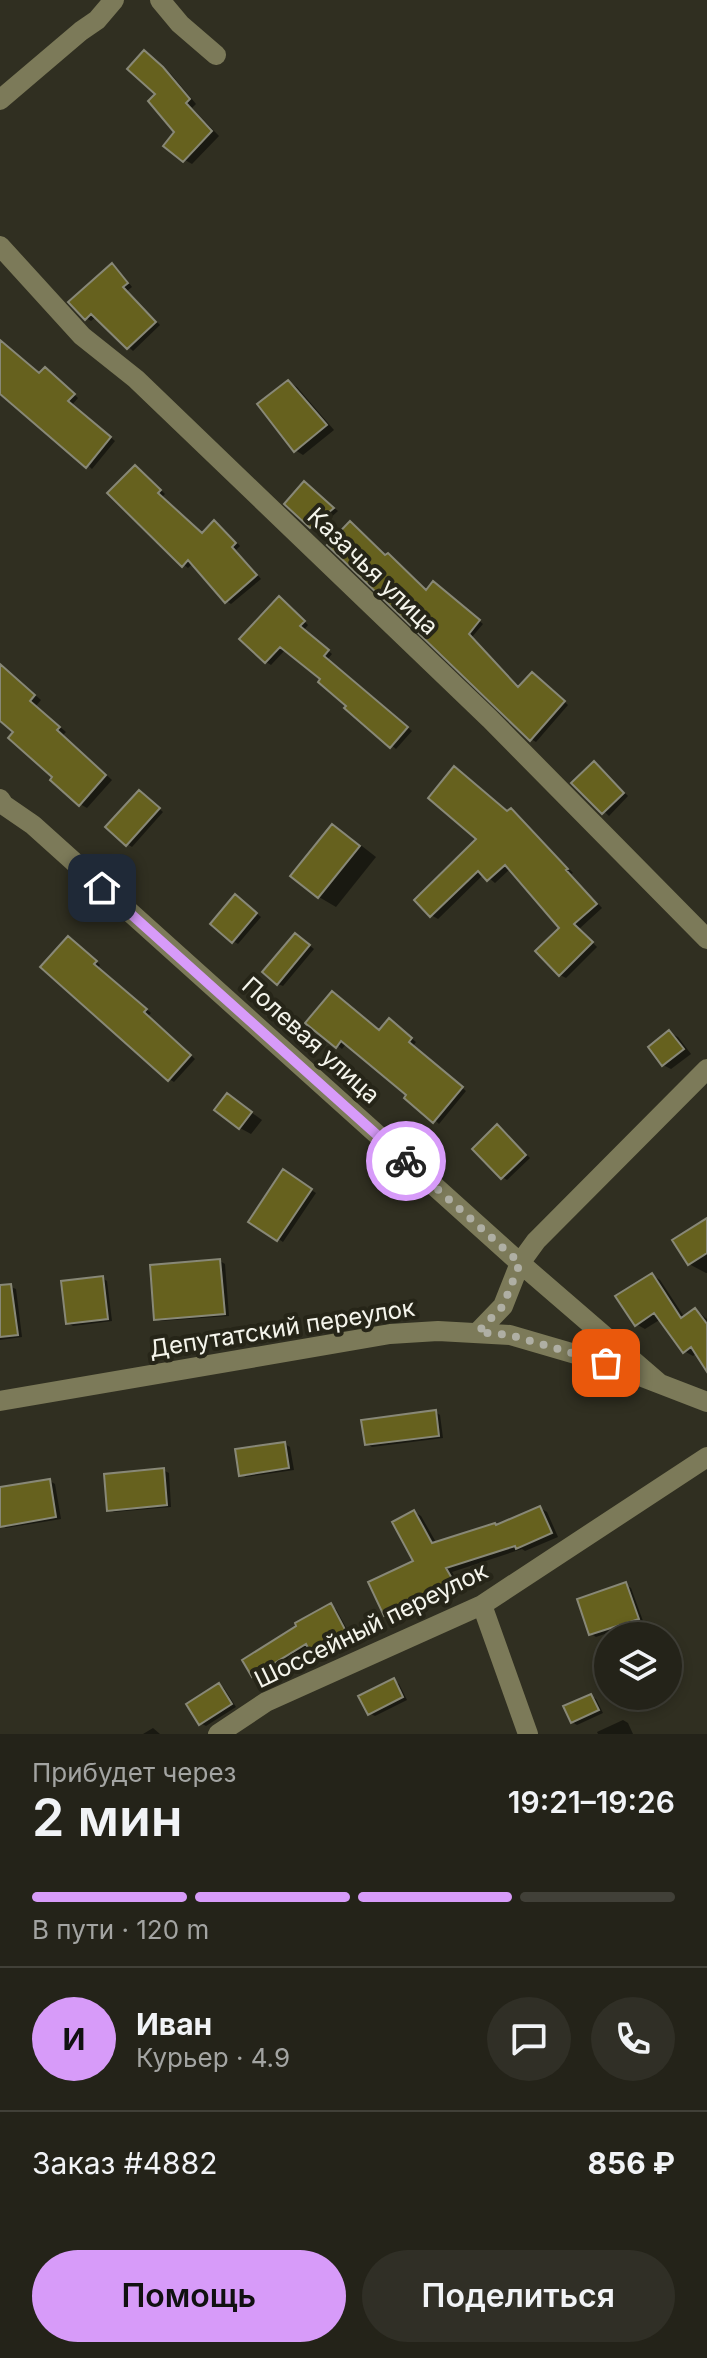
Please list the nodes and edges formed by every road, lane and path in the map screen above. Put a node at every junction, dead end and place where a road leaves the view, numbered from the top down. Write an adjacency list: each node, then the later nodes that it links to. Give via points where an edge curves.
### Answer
1 (114, 0): 4 (street)
2 (160, 0): 3 (street)
3 (216, 55)
4 (0, 100)
5 (0, 246): 7 (street, Казачья улица, via 82,336 136,379 490,719)
6 (1, 805): 9 (street, Полевая улица, via 33,825)
7 (707, 939)
8 (707, 1069): 9 (street)
9 (520, 1263): 10 (street, via 503,1306); 11 (street, Полевая улица)
10 (478, 1332): 11 (street, Депутатский переулок, via 545,1344); 12 (street, Депутатский переулок, via 390,1334)
11 (659, 1383): 13 (street, Депутатский переулок)
12 (0, 1401)
13 (707, 1402)
14 (707, 1455): 15 (street, Шоссейный переулок)
15 (482, 1605): 16 (street, Шоссейный переулок, via 266,1702); 17 (street)
16 (218, 1734)
17 (528, 1734)

